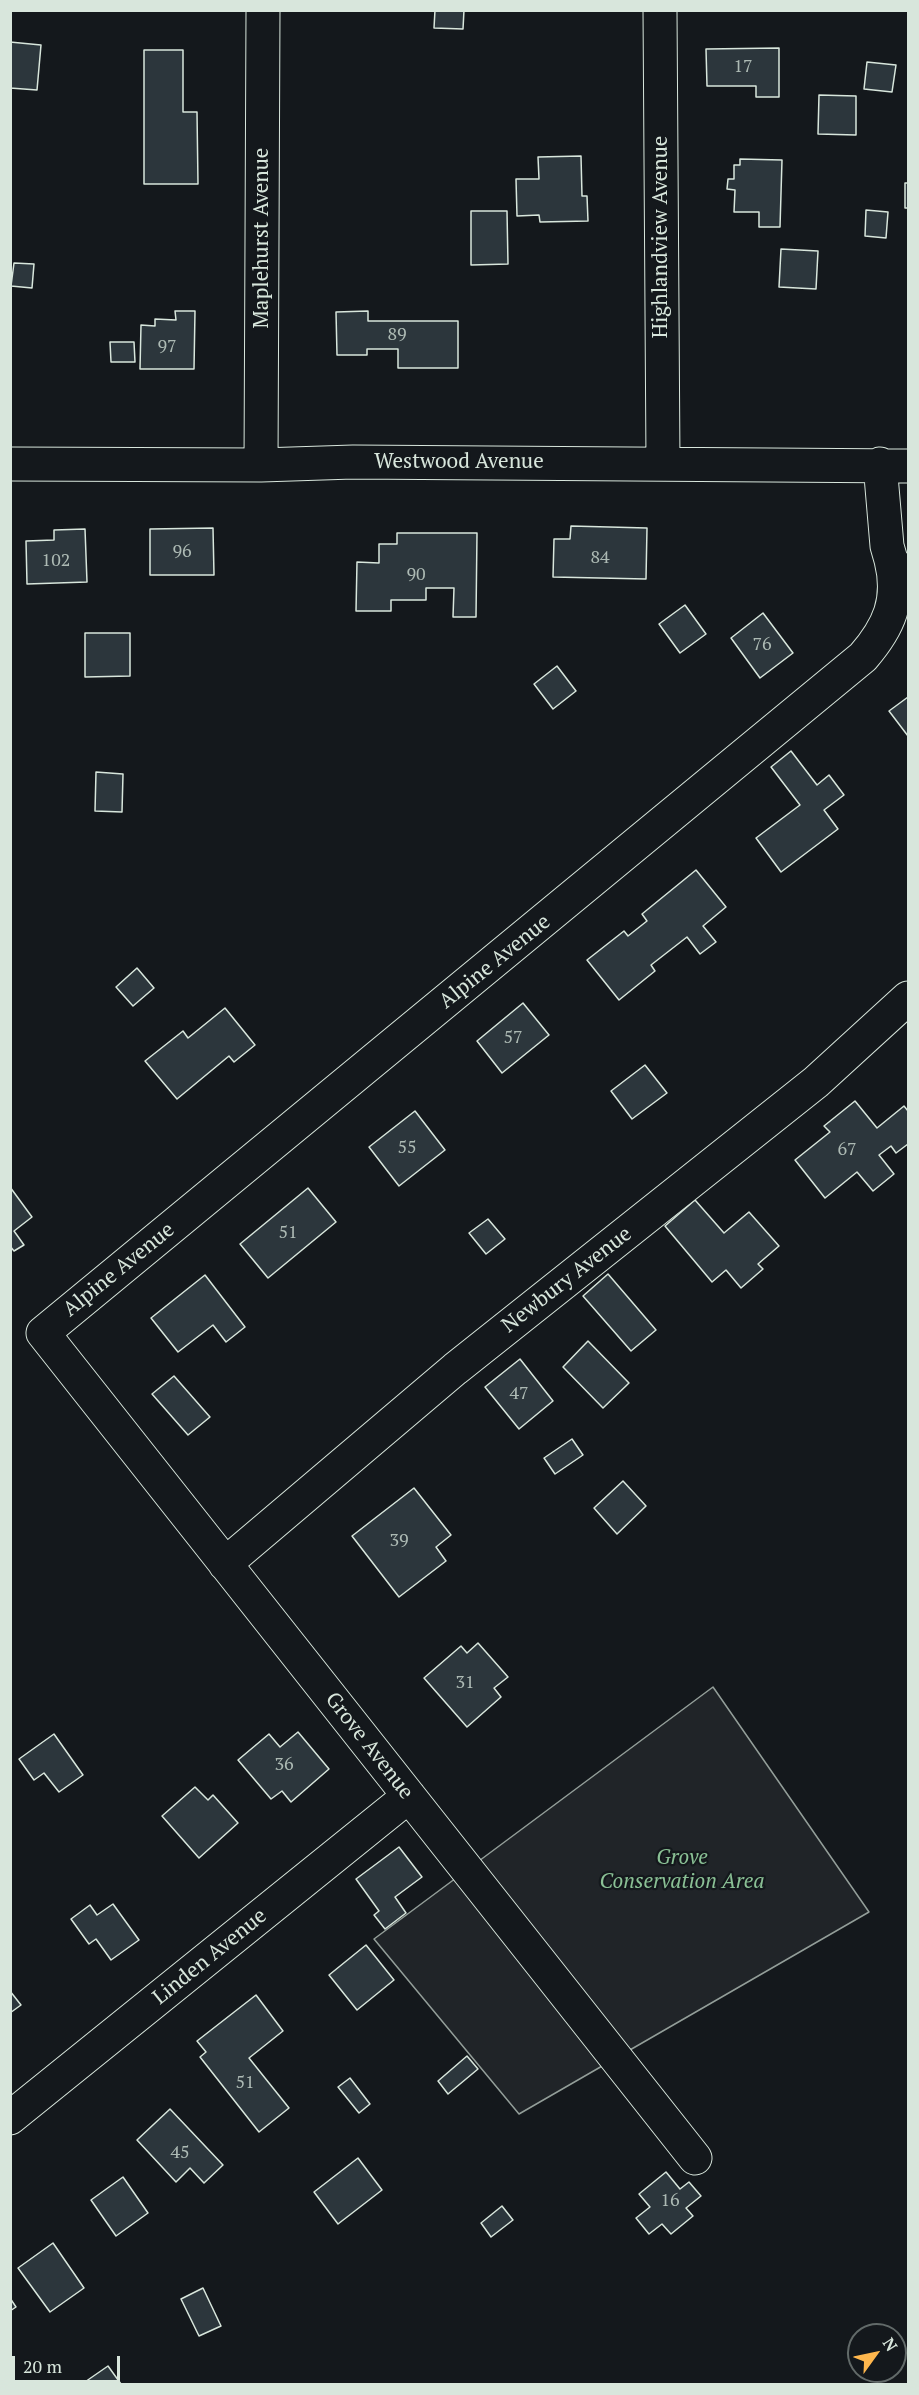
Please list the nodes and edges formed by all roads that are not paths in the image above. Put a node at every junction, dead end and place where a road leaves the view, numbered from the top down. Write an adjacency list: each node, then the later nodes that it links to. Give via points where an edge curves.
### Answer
1 (263, 10): 5 (street, Maplehurst Avenue)
2 (660, 10): 3 (street, Highlandview Avenue)
3 (663, 463): 5 (street, Westwood Avenue); 6 (street, Westwood Avenue)
4 (10, 464): 5 (street, Westwood Avenue)
5 (261, 465)
6 (894, 465): 7 (street, Alpine Avenue, via 887,546)
7 (900, 571): 9 (street, Alpine Avenue, via 892,607 877,641 863,657)
8 (909, 998): 10 (street, Newbury Avenue, via 816,1082 455,1369)
9 (43, 1333): 10 (street, Grove Avenue)
10 (225, 1564): 11 (street, Grove Avenue)
11 (409, 1796): 12 (street, Linden Avenue); 13 (street, Grove Avenue)
12 (10, 2118)
13 (695, 2158)

